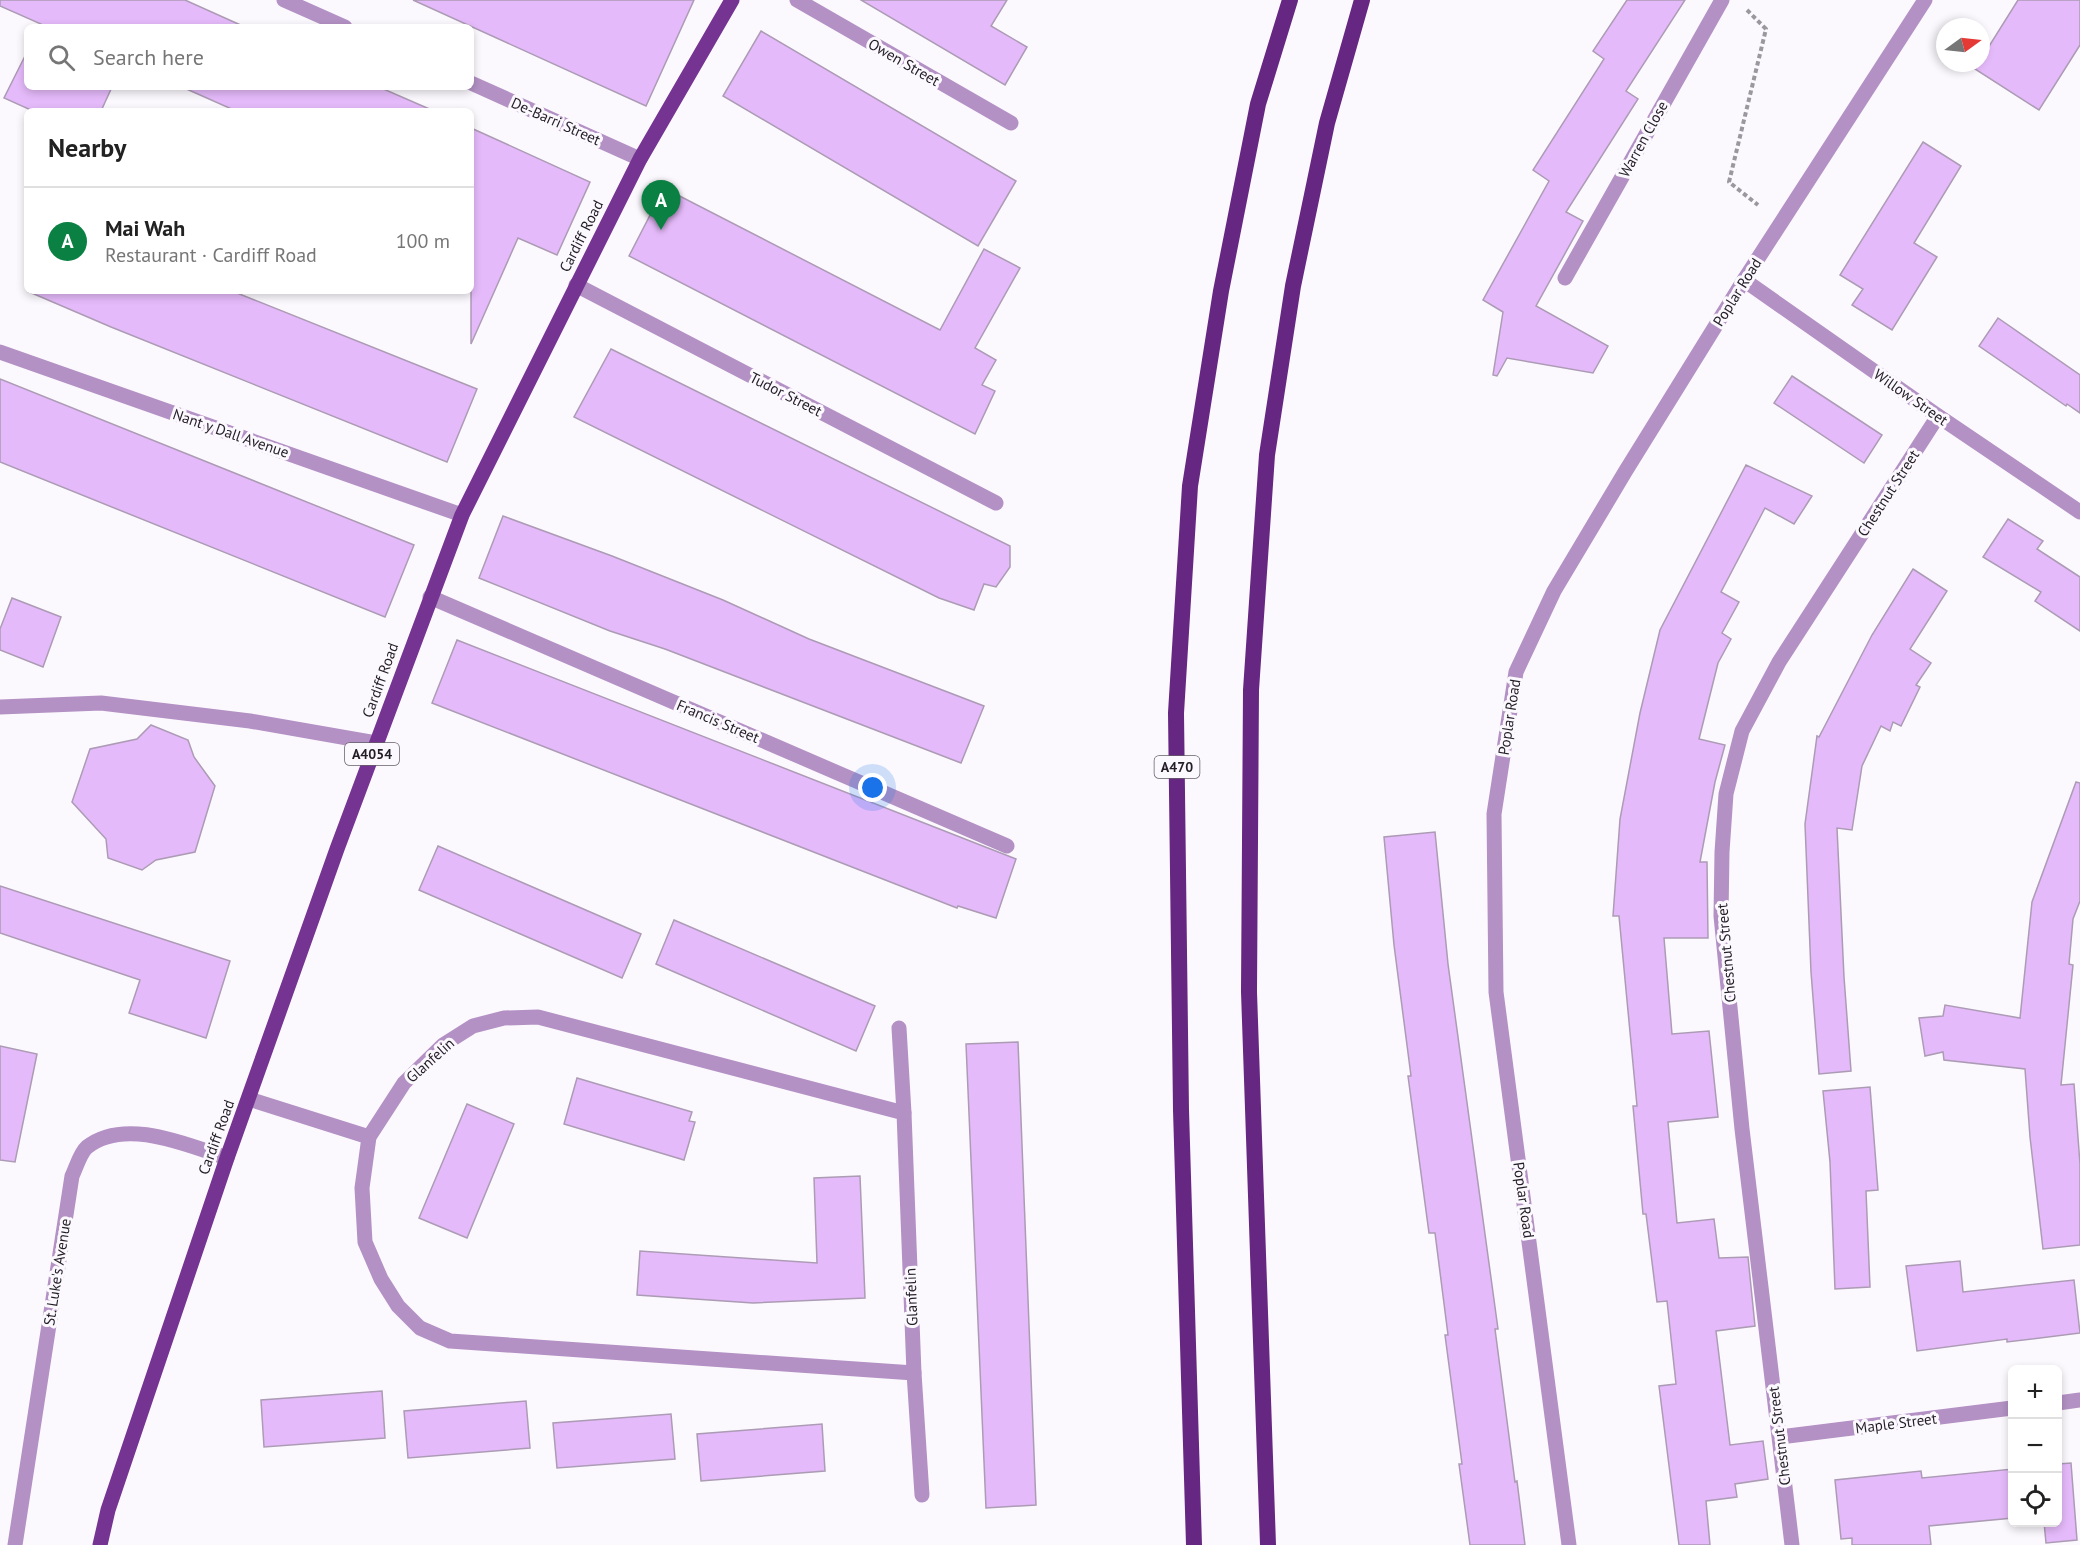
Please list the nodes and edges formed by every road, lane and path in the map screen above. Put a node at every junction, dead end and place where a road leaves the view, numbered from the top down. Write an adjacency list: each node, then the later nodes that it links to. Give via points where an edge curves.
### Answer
1 (284, 0): 9 (street)
2 (732, 0): 12 (main road, Cardiff Road / A4054)
3 (797, 0): 11 (street, Owen Street)
4 (1290, 0): 39 (highway, A470, via 1258,104 1221,291 1191,486 1176,713 1181,1110)
5 (1362, 0): 40 (highway, via 1327,123 1293,286 1267,455 1251,690 1249,992)
6 (1722, 0): 14 (street, Warren Close)
7 (1925, 0): 13 (street, Poplar Road)
8 (1744, 7): 13 (path, via 1766,28 1729,182)
9 (338, 24)
10 (474, 84): 12 (street, De-Barri Street)
11 (1011, 123)
12 (640, 159): 16 (main road, Cardiff Road / A4054)
13 (1782, 224): 15 (street, Poplar Road)
14 (1565, 278)
15 (1744, 280): 18 (street, Willow Street); 41 (street, Poplar Road, via 1554,591 1516,672 1494,814 1496,992)
16 (576, 285): 19 (street, Tudor Street); 21 (main road, Cardiff Road / A4054)
17 (0, 352): 21 (street, Nant y Dall Avenue)
18 (1938, 416): 20 (street, Willow Street); 35 (street, Chestnut Street, via 1779,662 1742,731 1726,794 1721,916 1742,1129)
19 (996, 503)
20 (2080, 512)
21 (462, 515): 22 (main road, Cardiff Road / A4054)
22 (430, 597): 24 (main road, Cardiff Road / A4054); 25 (street, Francis Street)
23 (0, 707): 24 (street, via 101,703 250,721)
24 (376, 744): 27 (main road, Cardiff Road / A4054)
25 (1007, 846)
26 (899, 1028): 28 (street)
27 (249, 1099): 29 (street); 30 (main road, Cardiff Road / A4054)
28 (904, 1113): 29 (street, Glanfelin, via 538,1017 504,1017 473,1026 443,1045 404,1083); 31 (street, Glanfelin)
29 (369, 1137): 31 (street, Glanfelin, via 362,1188 365,1242 398,1306 420,1328 450,1341)
30 (227, 1158): 37 (street, St. Luke's Avenue, via 150,1134 112,1135 86,1148 72,1176); 38 (main road, Cardiff Road / A4054, via 108,1510)
31 (914, 1373): 36 (street)
32 (2080, 1400): 33 (street)
33 (2062, 1402)
34 (2008, 1409): 35 (street, Maple Street)
35 (1780, 1437): 42 (street, Chestnut Street)
36 (922, 1496)
37 (15, 1545)
38 (100, 1545)
39 (1194, 1545)
40 (1268, 1545)
41 (1569, 1545)
42 (1792, 1545)

